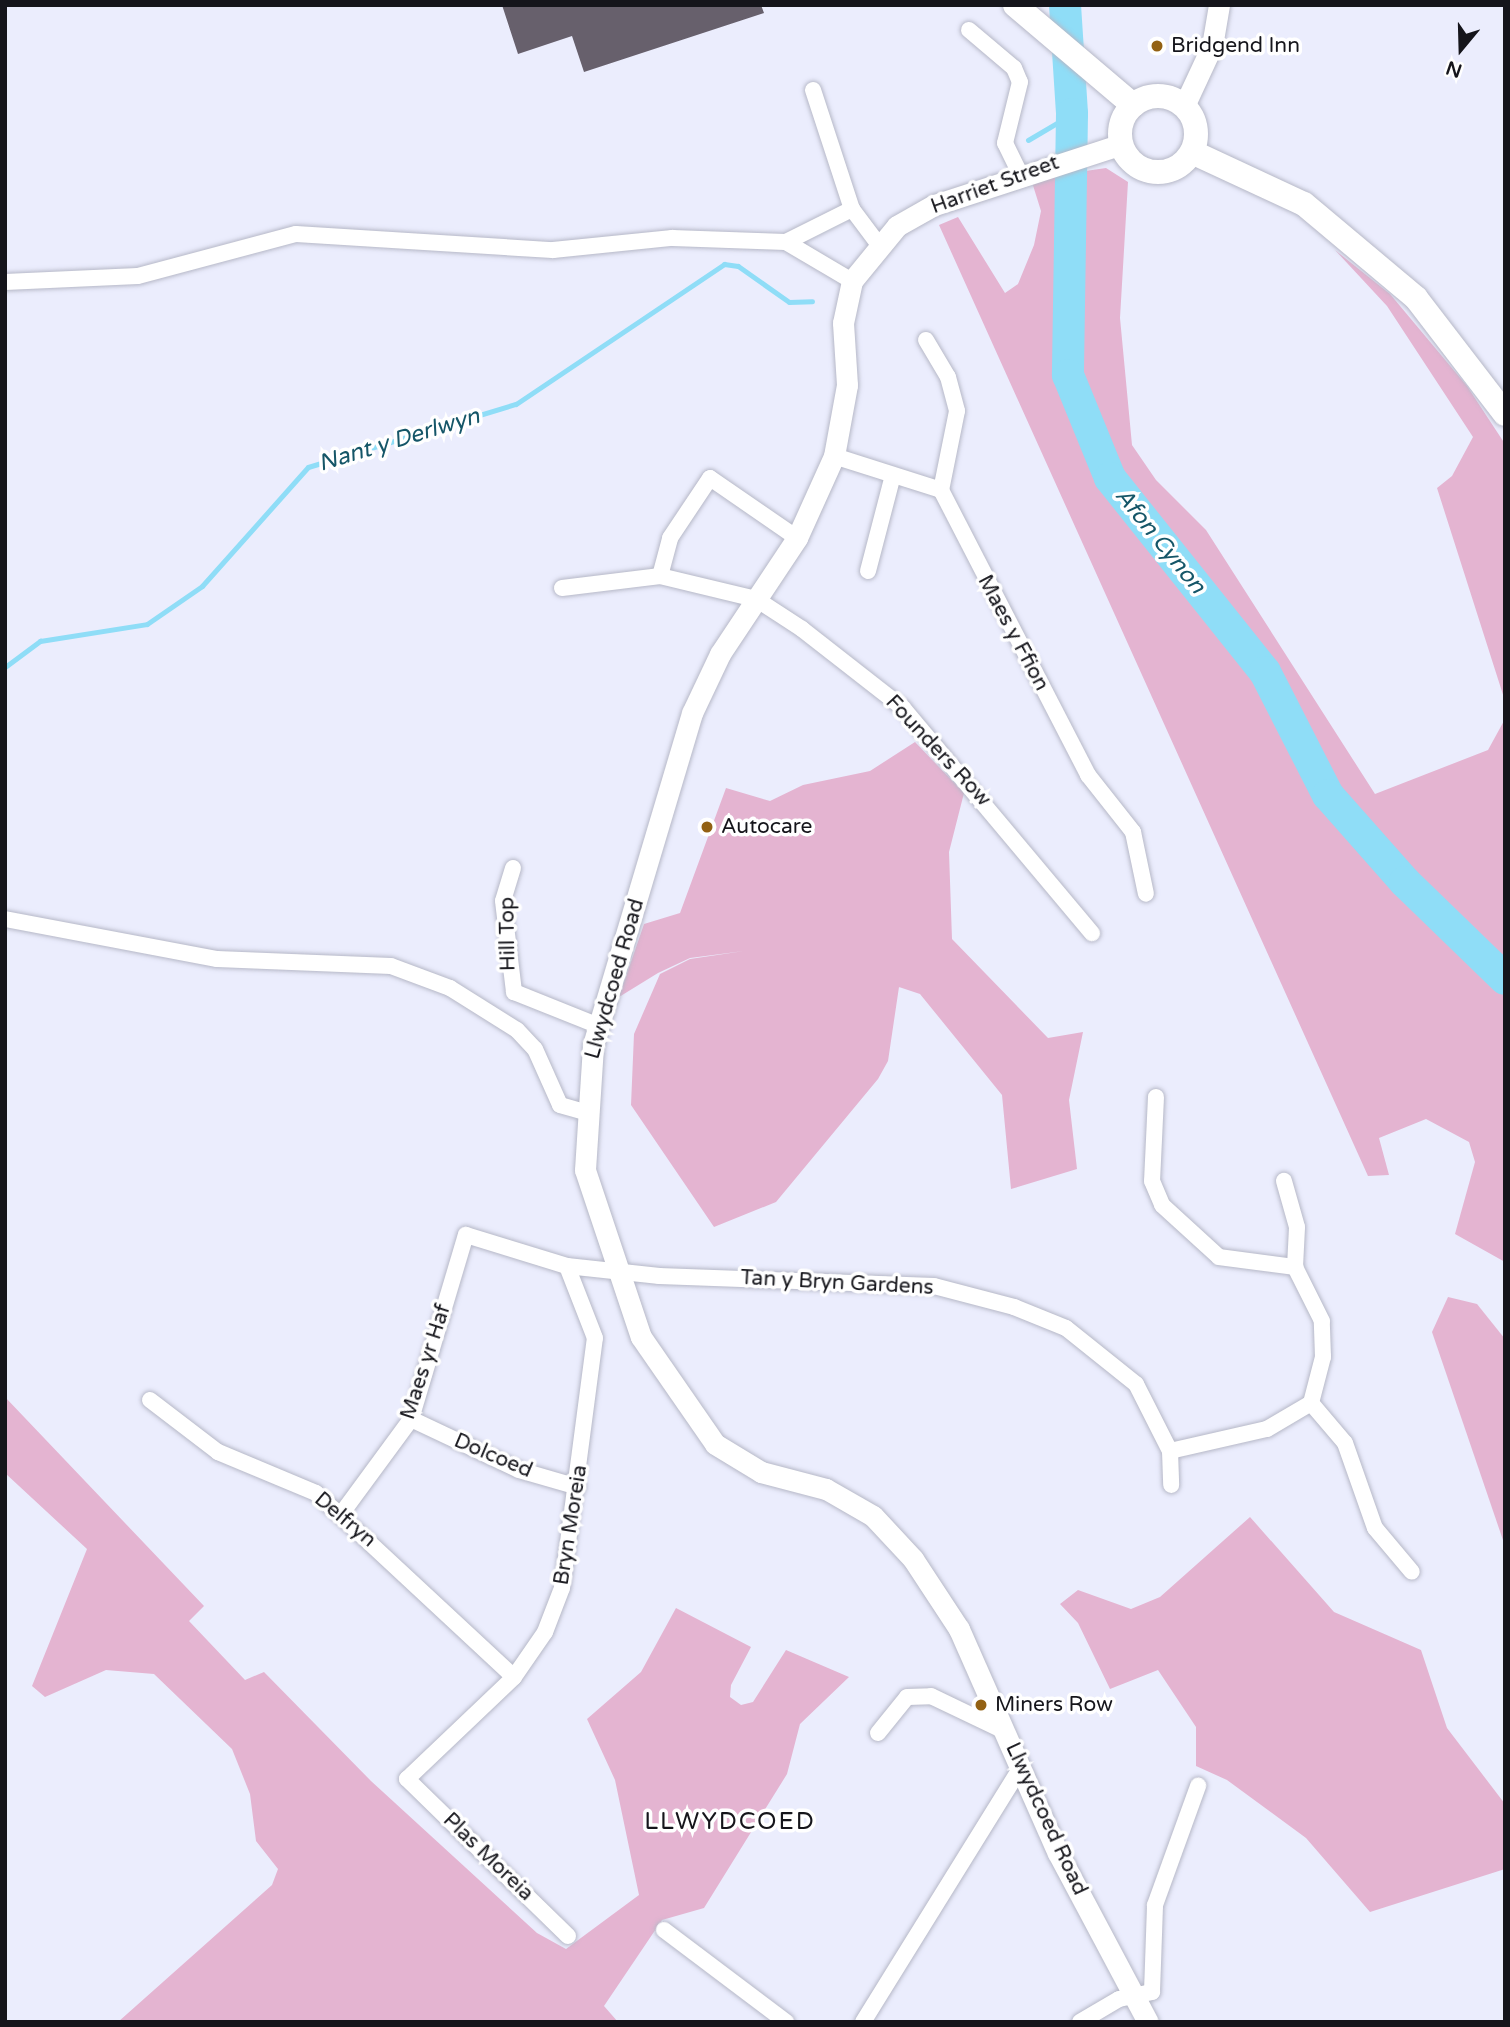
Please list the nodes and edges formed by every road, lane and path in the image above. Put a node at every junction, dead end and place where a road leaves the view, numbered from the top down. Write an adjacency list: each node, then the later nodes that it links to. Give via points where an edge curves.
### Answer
1 (1015, 5): 5 (main road)
2 (1219, 5): 6 (main road, via 1212,46)
3 (969, 30): 9 (street, via 1014,68 1020,82 1005,143)
4 (813, 90): 10 (street)
5 (1133, 105): 6 (main road, via 1153,96); 7 (main road, via 1122,123)
6 (1184, 106): 8 (main road, via 1196,127)
7 (1122, 144): 8 (main road, via 1132,161 1150,171 1174,168); 9 (main road, Harriet Street)
8 (1192, 152): 16 (main road, via 1304,204 1406,289)
9 (1020, 174): 12 (main road, Harriet Street, via 934,205)
10 (852, 209): 11 (street); 12 (street)
11 (786, 242): 13 (street); 14 (street, via 672,238 553,250 296,234 138,276)
12 (879, 245): 13 (main road, Llwydcoed Road)
13 (852, 281): 17 (main road, Llwydcoed Road, via 843,323 847,385)
14 (5, 282)
15 (926, 340): 19 (street, via 948,377 957,411)
16 (1505, 414)
17 (834, 456): 18 (street); 20 (main road, Llwydcoed Road)
18 (893, 475): 19 (street); 21 (street)
19 (942, 490): 26 (street, Maes y Ffion, via 1088,775 1133,832)
20 (797, 538): 22 (street, via 710,478 670,538); 24 (main road, Llwydcoed Road)
21 (868, 571)
22 (660, 576): 23 (street); 24 (street)
23 (562, 588)
24 (756, 599): 28 (street, Founders Row, via 903,708); 29 (main road, Llwydcoed Road, via 692,713)
25 (513, 869): 29 (street, Hill Top, via 503,901 514,992)
26 (1146, 894)
27 (5, 919): 31 (street, via 217,959 391,966 450,988 517,1030 535,1049 559,1105)
28 (1092, 933)
29 (599, 1026): 31 (main road, Llwydcoed Road)
30 (1156, 1097): 35 (street, via 1152,1181 1163,1205 1219,1257)
31 (584, 1112): 34 (main road, Llwydcoed Road, via 585,1170)
32 (1284, 1181): 35 (street, via 1297,1227)
33 (567, 1266): 34 (street); 38 (street, Maes yr Haf, via 466,1235); 41 (street, Bryn Moreia, via 595,1338)
34 (613, 1266): 39 (street, Tan y Bryn Gardens, via 659,1276 934,1286 1014,1307 1066,1328 1136,1384); 45 (main road, Llwydcoed Road, via 641,1337 716,1444 761,1472 826,1489 873,1516 913,1559 959,1629)
35 (1295, 1267): 37 (street, via 1323,1330)
36 (150, 1400): 42 (street, Delfryn, via 218,1452 316,1493)
37 (1311, 1403): 39 (street, via 1267,1429); 43 (street, via 1345,1443 1375,1528)
38 (411, 1419): 41 (street, Dolcoed, via 519,1470); 42 (street, Maes yr Haf)
39 (1170, 1451): 40 (street, Tan y Bryn Gardens)
40 (1171, 1485)
41 (578, 1487): 44 (street, Bryn Moreia, via 562,1588 545,1632)
42 (342, 1513): 44 (street, Delfryn)
43 (1412, 1572)
44 (514, 1677): 48 (street, Bryn Moreia)
45 (1006, 1732): 46 (street, via 932,1696 907,1697); 47 (main road, Llwydcoed Road)
46 (878, 1733)
47 (1019, 1770): 52 (main road, Llwydcoed Road); 54 (street)
48 (407, 1779): 51 (street, Plas Moreia)
49 (1198, 1786): 52 (street, via 1155,1905 1152,1992)
50 (664, 1930): 53 (street)
51 (568, 1936)
52 (1136, 1999): 55 (street, via 1119,1999); 56 (main road, Llwydcoed Road)
53 (786, 2022)
54 (863, 2022)
55 (1080, 2022)
56 (1148, 2022)

